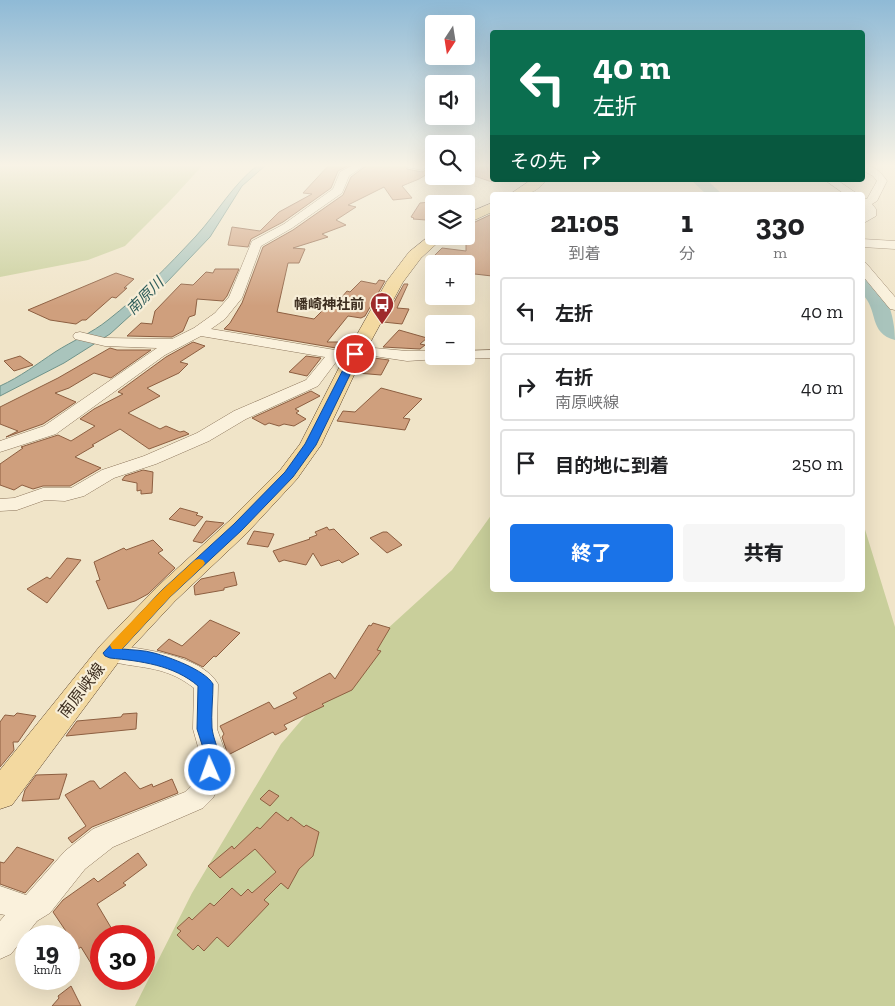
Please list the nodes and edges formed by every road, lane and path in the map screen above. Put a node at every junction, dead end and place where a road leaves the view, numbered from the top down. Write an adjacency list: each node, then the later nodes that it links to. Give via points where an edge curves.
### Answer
1 (309, 212): 7 (street, via 256,244 235,298 220,316)
2 (865, 243): 4 (street)
3 (426, 245): 10 (main road, 南原峡線, via 404,267)
4 (895, 245)
5 (865, 270): 6 (street)
6 (895, 306)
7 (199, 331): 9 (street); 10 (street)
8 (80, 336): 9 (street, via 105,342)
9 (177, 344): 14 (street, via 160,352 50,430)
10 (345, 354): 13 (street, via 374,352); 15 (street, via 312,383 240,414 203,437 108,474 77,492 43,494 16,504); 16 (main road, 南原峡線, via 310,445 289,474)
11 (490, 354): 12 (street)
12 (475, 355)
13 (425, 356)
14 (0, 447)
15 (0, 505)
16 (110, 653): 17 (main road, 南原峡線); 19 (street, via 160,660 206,684 205,729 212,754 204,790 194,800 103,838 75,860 40,903)
17 (0, 795)
18 (0, 900): 19 (street)
19 (27, 910): 20 (street)
20 (0, 944)

